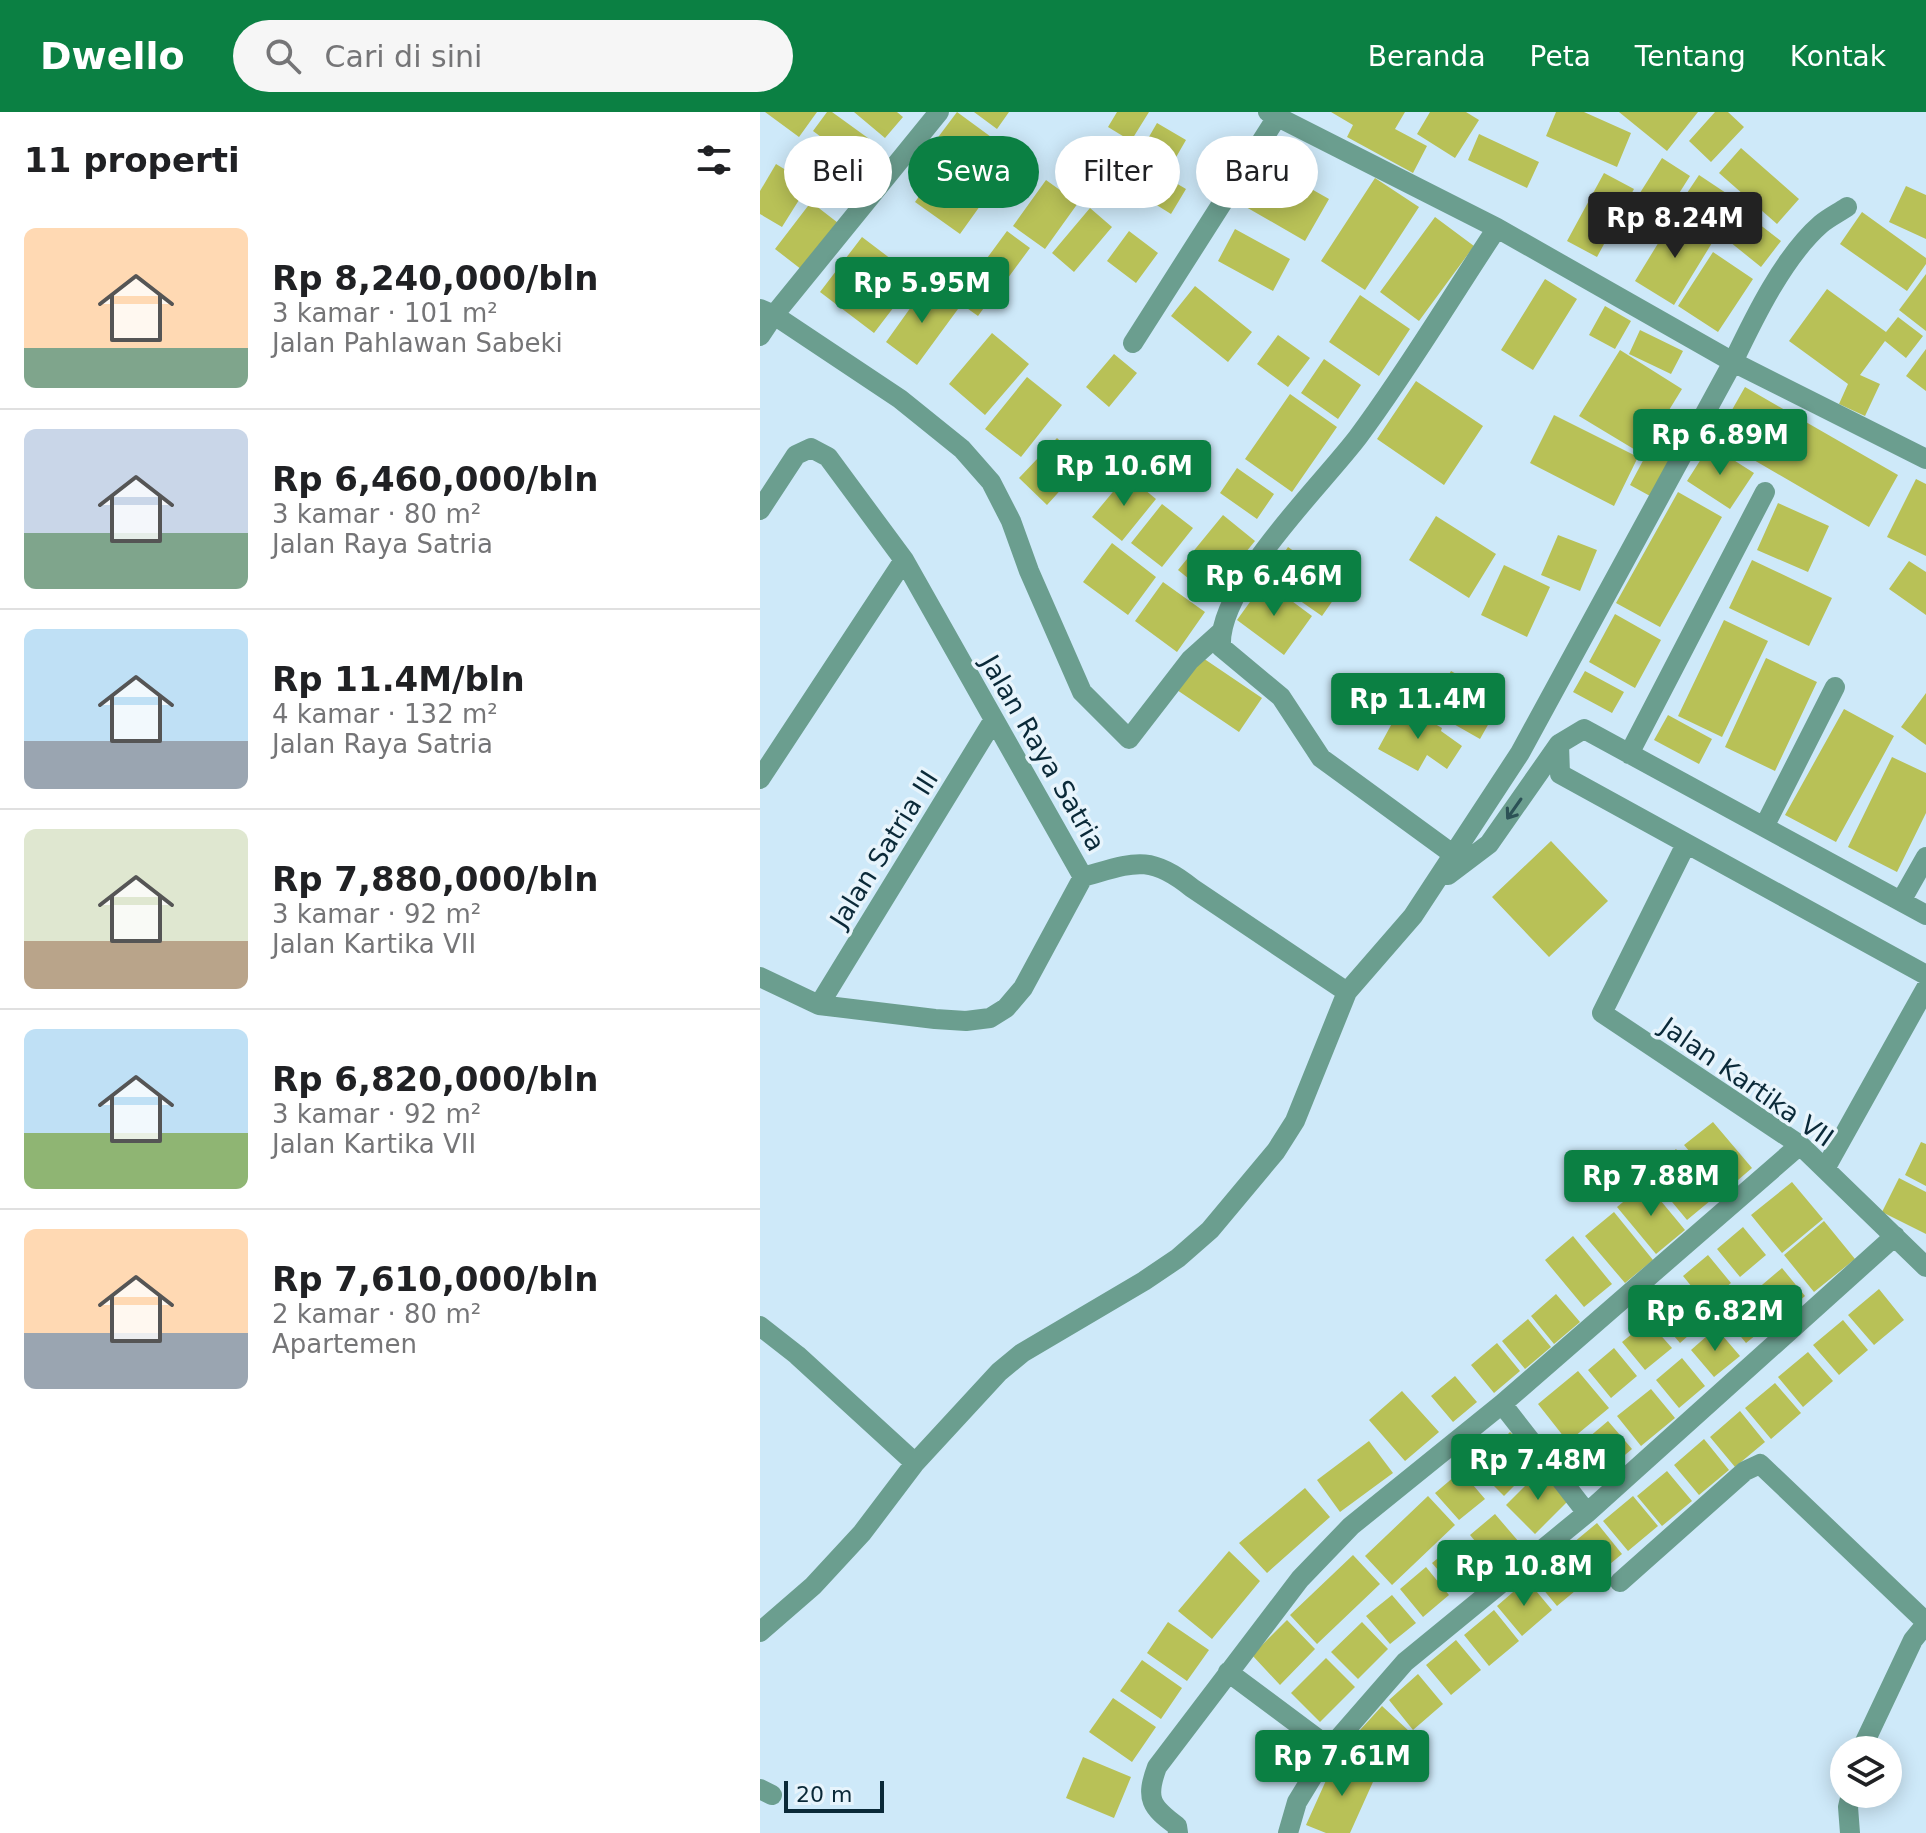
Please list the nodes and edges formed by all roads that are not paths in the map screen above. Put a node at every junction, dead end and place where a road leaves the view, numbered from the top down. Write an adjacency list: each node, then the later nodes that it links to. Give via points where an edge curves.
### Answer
1 (939, 112): 5 (street)
2 (1284, 116): 4 (street); 7 (street)
3 (1847, 207): 8 (street, via 1803,242 1755,315)
4 (1497, 228): 8 (street); 13 (street, via 1358,436 1249,570)
5 (767, 312): 6 (street); 13 (street, via 900,399 962,449 991,482 1082,692 1129,739 1190,660)
6 (760, 336)
7 (1133, 343)
8 (1733, 362): 9 (street); 16 (street)
9 (1926, 459)
10 (1765, 492): 18 (street)
11 (760, 510): 12 (street, Jalan Raya Satria, via 796,455 811,448 828,457)
12 (904, 560): 15 (street, Jalan Raya Satria); 19 (street)
13 (1220, 633): 22 (street, via 1221,647 1281,697 1321,758)
14 (1835, 687): 20 (street)
15 (993, 721): 24 (street, Jalan Raya Satria); 32 (street, Jalan Satria III)
16 (1532, 729): 17 (street); 22 (street)
17 (1559, 744): 18 (street, via 1584,729); 21 (street, via 1560,774); 25 (street, one-way to 25, via 1489,844)
18 (1629, 754): 20 (street)
19 (760, 779)
20 (1764, 827): 26 (street)
21 (1686, 844): 28 (street); 33 (street, Jalan Kartika VII, via 1602,1013)
22 (1454, 855): 25 (street)
23 (1926, 857): 26 (street)
24 (1083, 877): 31 (street, Jalan Raya Satria, via 1142,863 1172,871); 32 (street, via 1023,988 990,1018 935,1019)
25 (1435, 884): 31 (street)
26 (1901, 901): 27 (street)
27 (1926, 915)
28 (1926, 975)
29 (760, 977): 32 (street)
30 (1926, 988): 34 (street)
31 (1347, 992): 39 (street, via 1295,1121 1210,1230 1144,1281 1022,1353)
32 (819, 1005)
33 (1800, 1145): 34 (street, Jalan Kartika VII); 38 (street)
34 (1825, 1169): 35 (street, Jalan Kartika VII)
35 (1895, 1236): 36 (street, Jalan Kartika VII); 40 (street)
36 (1926, 1267)
37 (760, 1326): 39 (street)
38 (1502, 1404): 40 (street); 44 (street, via 1351,1526 1300,1579)
39 (915, 1463): 43 (street, via 862,1533)
40 (1587, 1513): 46 (street, via 1405,1662)
41 (1620, 1582): 42 (street, via 1745,1471 1760,1464)
42 (1926, 1623): 45 (street)
43 (760, 1632)
44 (1228, 1672): 46 (street); 48 (street, via 1157,1767 1149,1786 1157,1811 1177,1826)
45 (1868, 1736)
46 (1330, 1748): 49 (street, via 1297,1802)
47 (1848, 1808): 50 (street)
48 (1178, 1833)
49 (1288, 1833)
50 (1850, 1833)

